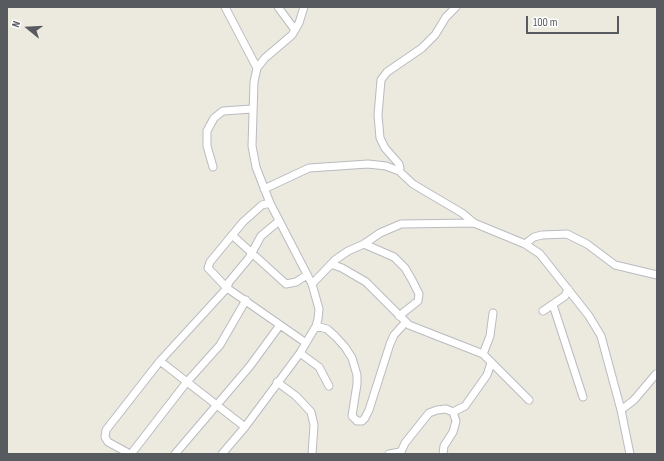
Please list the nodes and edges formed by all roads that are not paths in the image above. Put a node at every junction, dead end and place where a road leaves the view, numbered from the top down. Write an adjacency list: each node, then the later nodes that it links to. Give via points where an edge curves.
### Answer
1 (225, 7): 6 (street)
2 (278, 7): 5 (street)
3 (304, 7): 5 (street)
4 (456, 7): 9 (street, via 422,48 387,72 381,80 378,115 380,138 399,164)
5 (295, 30): 6 (street, via 281,46 264,58)
6 (257, 68): 7 (street)
7 (252, 109): 8 (street, via 223,111 214,118 207,131); 10 (street, via 252,146)
8 (213, 167)
9 (399, 170): 10 (street, via 368,164 315,167 296,172); 13 (street, via 413,184)
10 (264, 189): 11 (street)
11 (270, 203): 12 (street); 14 (street, via 254,212)
12 (279, 221): 17 (street, via 261,236); 19 (street)
13 (474, 223): 15 (street, via 401,224 380,233); 16 (street)
14 (232, 235): 17 (street); 22 (street, via 208,268)
15 (364, 244): 18 (street, via 348,251); 28 (street, via 394,257 412,280 419,298)
16 (525, 244): 20 (street, via 542,235 567,234 587,244 615,265); 23 (street, via 540,254)
17 (252, 253): 19 (street, via 286,284 296,282); 22 (street)
18 (331, 264): 21 (street); 28 (street, via 366,282)
19 (307, 275): 21 (street)
20 (657, 275)
21 (312, 284): 31 (street, via 319,309)
22 (227, 288): 24 (street); 35 (street)
23 (568, 289): 25 (street, via 565,296); 44 (street, via 601,336)
24 (246, 300): 30 (street); 39 (street, via 220,346)
25 (553, 305): 26 (street); 41 (street)
26 (543, 311)
27 (493, 313): 34 (street, via 490,336)
28 (399, 316): 29 (street)
29 (406, 323): 31 (street, via 394,335 369,410 362,421 352,416 357,379 352,358 335,336); 34 (street)
30 (280, 325): 32 (street); 43 (street, via 250,366)
31 (316, 326): 32 (street)
32 (306, 343): 33 (street)
33 (300, 353): 38 (street); 40 (street, via 319,367)
34 (483, 354): 36 (street)
35 (160, 362): 39 (street); 48 (street, via 106,430 105,437 108,442)
36 (491, 363): 42 (street); 45 (street, via 487,375 465,406)
37 (657, 379): 44 (street, via 656,374 634,400)
38 (277, 382): 46 (street); 51 (street, via 296,396 311,412 314,425)
39 (186, 383): 43 (street); 48 (street)
40 (329, 386)
41 (583, 397)
42 (529, 400)
43 (217, 404): 46 (street); 49 (street)
44 (621, 410): 54 (street)
45 (454, 412): 47 (street, via 446,409 429,413); 53 (street, via 455,430 446,442)
46 (245, 427): 50 (street)
47 (400, 453): 52 (street)
48 (131, 454)
49 (175, 454)
50 (222, 454)
51 (312, 454)
52 (389, 454)
53 (443, 454)
54 (630, 454)

